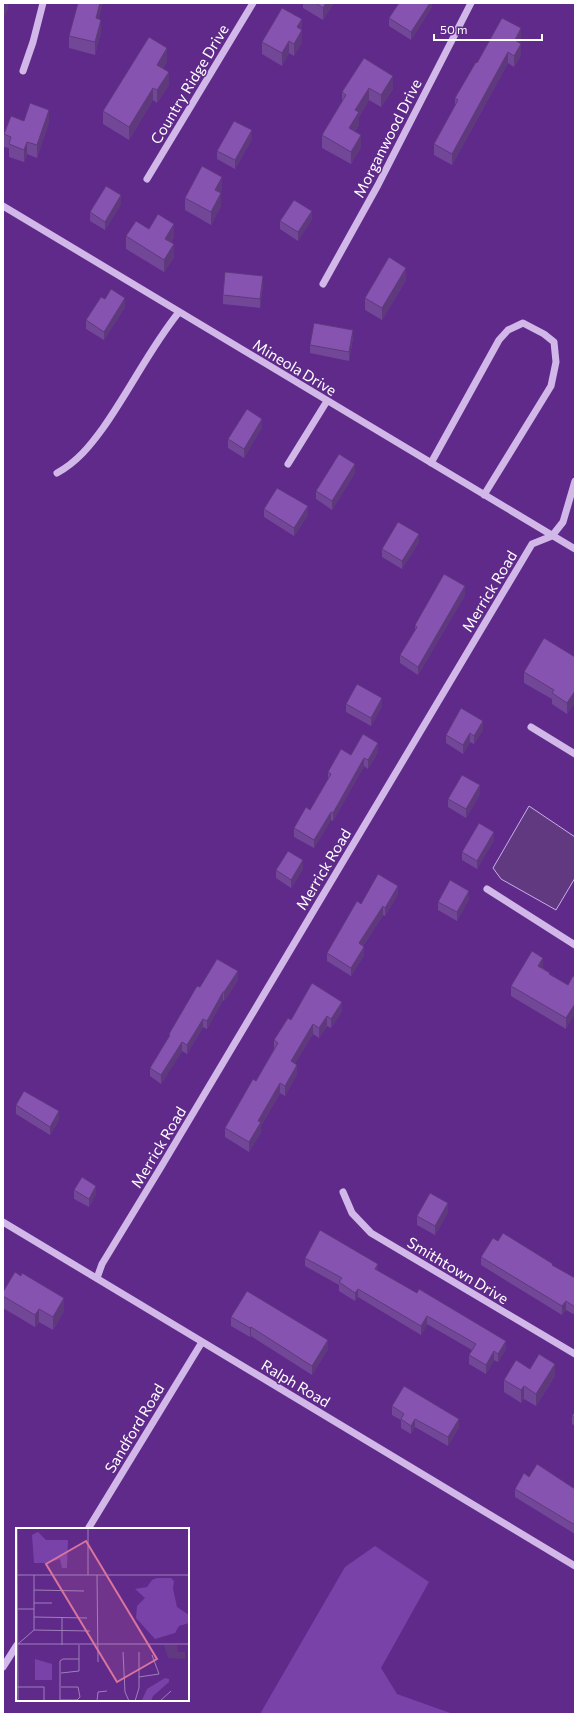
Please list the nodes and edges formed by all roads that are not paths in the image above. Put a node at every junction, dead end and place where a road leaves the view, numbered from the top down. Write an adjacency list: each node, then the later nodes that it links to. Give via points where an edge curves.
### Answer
1 (43, 3): 4 (street)
2 (253, 3): 5 (street, Country Ridge Drive)
3 (471, 3): 7 (street, Morganwood Drive, via 378,186)
4 (23, 71)
5 (147, 179)
6 (3, 206): 8 (street, Mineola Drive)
7 (323, 284)
8 (179, 312): 9 (street, Mineola Drive); 12 (street, via 97,436 76,460)
9 (327, 401): 10 (street, Mineola Drive); 11 (street)
10 (431, 463): 14 (street, Mineola Drive); 14 (street, via 503,335 523,323 544,334 554,342 556,362 551,386)
11 (288, 464)
12 (58, 473)
13 (575, 481): 15 (street, via 563,522)
14 (484, 495): 15 (street, Mineola Drive)
15 (552, 536): 16 (street, Mineola Drive); 23 (street, Merrick Road, via 532,544 102,1264)
16 (575, 549)
17 (531, 727): 18 (street)
18 (575, 754)
19 (487, 889): 20 (street)
20 (575, 945)
21 (343, 1192): 25 (street, Smithtown Drive, via 352,1212 371,1233)
22 (3, 1222): 23 (street, Ralph Road)
23 (97, 1278): 24 (street, Ralph Road)
24 (202, 1342): 26 (street, Sandford Road); 27 (street, Ralph Road)
25 (575, 1354)
26 (89, 1528)
27 (575, 1566)
28 (16, 1647): 29 (street)
29 (3, 1667)

